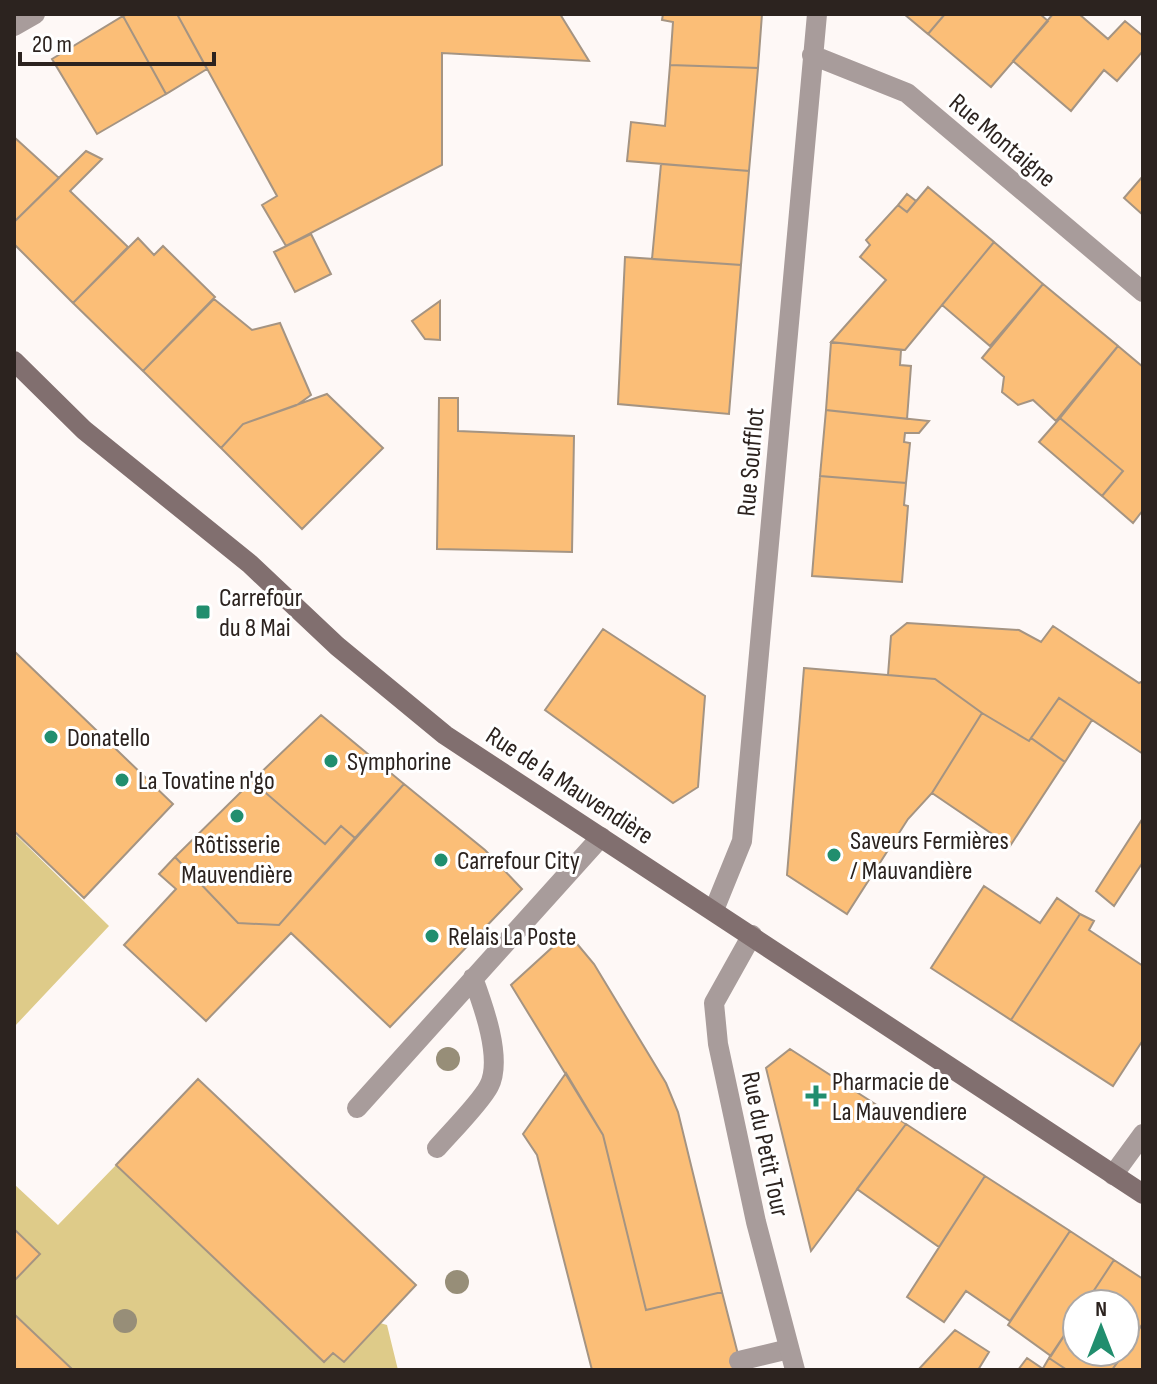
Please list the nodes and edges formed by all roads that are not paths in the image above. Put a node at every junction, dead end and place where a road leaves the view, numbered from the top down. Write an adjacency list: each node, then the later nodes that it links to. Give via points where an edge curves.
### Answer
1 (35, 14): 3 (street)
2 (817, 14): 4 (street, Rue Soufflot)
3 (14, 26)
4 (812, 55): 5 (street, Rue Montaigne, via 907,93); 8 (street, Rue Soufflot, via 742,841)
5 (1143, 292)
6 (14, 361): 7 (street, Rue de la Mauvendière, via 84,430 250,564 337,646 433,725)
7 (601, 837): 8 (street, Rue de la Mauvendière); 10 (street)
8 (714, 910): 9 (street, Rue de la Mauvendière)
9 (752, 935): 14 (street, Rue de la Mauvendière); 16 (street, Rue du Petit Tour, via 714,1003 756,1222)
10 (473, 978): 11 (street); 13 (street, via 489,1025 490,1085)
11 (357, 1108)
12 (1143, 1134): 14 (street)
13 (437, 1148)
14 (1113, 1175): 15 (street, Rue de la Mauvendière)
15 (1143, 1194)
16 (789, 1349): 17 (street); 18 (street, Rue du Petit Tour)
17 (739, 1361)
18 (795, 1370)

